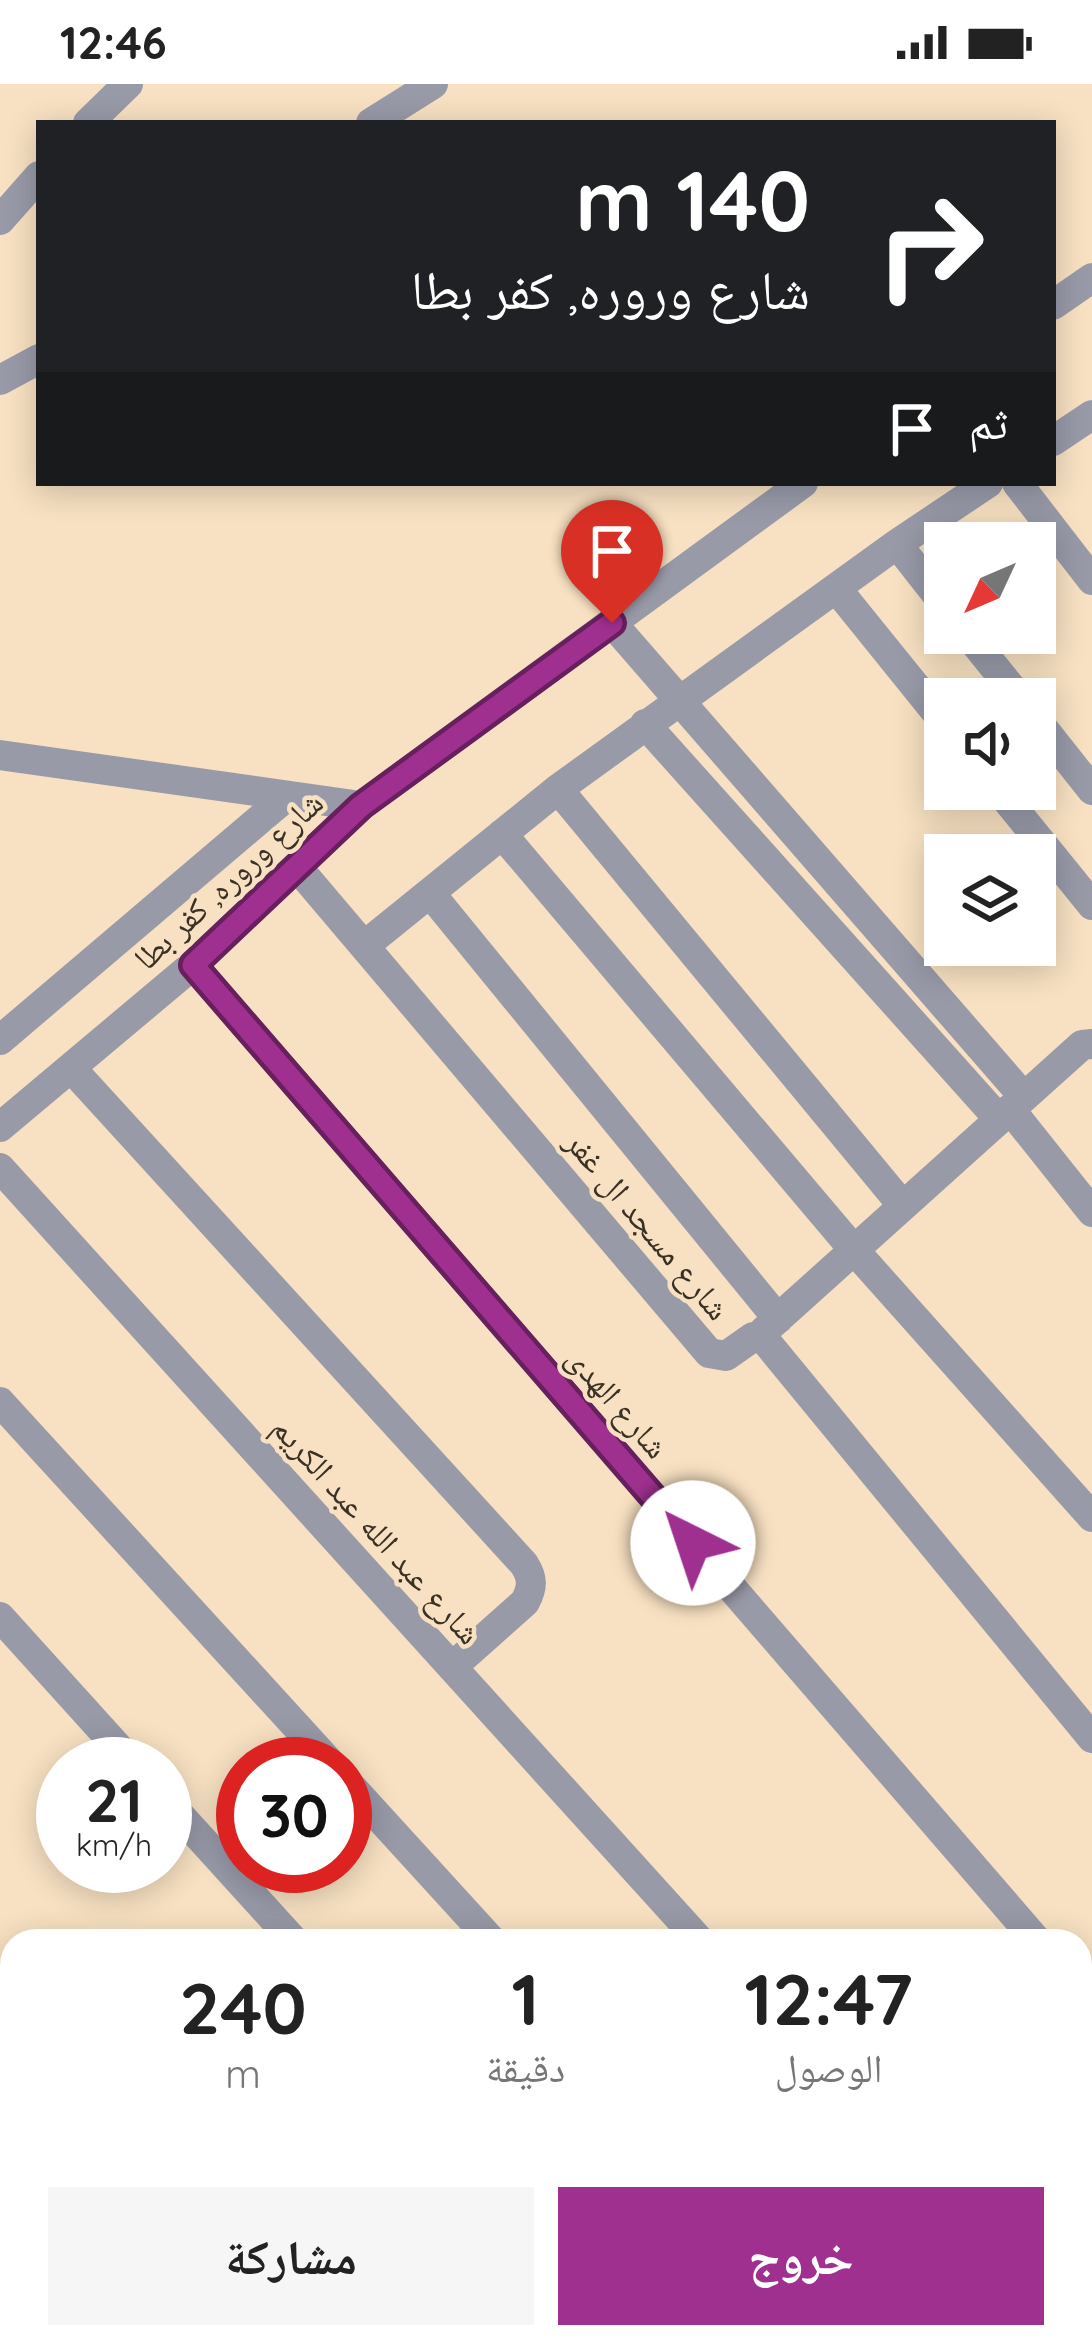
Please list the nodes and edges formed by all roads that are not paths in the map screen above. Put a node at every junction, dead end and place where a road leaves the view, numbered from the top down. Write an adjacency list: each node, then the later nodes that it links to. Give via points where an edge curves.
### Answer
1 (128, 84): 3 (street)
2 (433, 84): 4 (street)
3 (91, 120)
4 (376, 120)
5 (36, 179): 6 (street)
6 (0, 220)
7 (1092, 278): 8 (street)
8 (1056, 303)
9 (36, 360): 10 (street)
10 (0, 380)
11 (1092, 416): 12 (street)
12 (1056, 439)
13 (799, 486): 20 (street, شارع وروره, كفر بطا)
14 (984, 486): 16 (street)
15 (1019, 486): 18 (street)
16 (897, 544): 17 (street); 19 (street)
17 (924, 578)
18 (1092, 580)
19 (836, 587): 23 (street); 24 (street)
20 (612, 623): 24 (street); 31 (street, شارع وروره, كفر بطا)
21 (985, 654): 22 (street)
22 (1003, 678)
23 (924, 697)
24 (681, 698): 25 (street); 42 (street)
25 (645, 724): 28 (street); 42 (street)
26 (1056, 745): 29 (street)
27 (0, 755): 30 (street)
28 (558, 789): 33 (street); 45 (street)
29 (1092, 790)
30 (287, 796): 31 (street); 39 (street)
31 (361, 806): 34 (street, شارع وروره, كفر بطا)
32 (1015, 810): 36 (street)
33 (502, 834): 35 (street); 47 (street)
34 (297, 867): 37 (street, شارع مسجد ال غفر); 38 (street, شارع وروره, كفر بطا)
35 (430, 892): 37 (street); 48 (street)
36 (1092, 905)
37 (364, 946): 48 (street, شارع مسجد ال غفر, via 709,1352 726,1356)
38 (193, 965): 41 (street, شارع وروره, كفر بطا); 61 (street, شارع الهدى)
39 (0, 1040)
40 (1092, 1044): 42 (street)
41 (72, 1069): 43 (street, شارع وروره, كفر بطا); 52 (street, via 524,1564 532,1577 525,1602)
42 (1011, 1108): 45 (street); 46 (street)
43 (0, 1127)
44 (0, 1168): 52 (street, شارع عبد الله عبد الكريم)
45 (903, 1206): 47 (street)
46 (1092, 1212)
47 (854, 1250): 48 (street); 50 (street)
48 (768, 1328): 55 (street, شارع مسجد ال غفر)
49 (0, 1402): 54 (street)
50 (1092, 1517)
51 (0, 1617): 53 (street)
52 (452, 1667): 60 (street, شارع عبد الله عبد الكريم)
53 (109, 1737)
54 (306, 1737)
55 (1092, 1738)
56 (372, 1810): 59 (street)
57 (192, 1829): 58 (street)
58 (283, 1929)
59 (481, 1929)
60 (689, 1929)
61 (1027, 1929)

